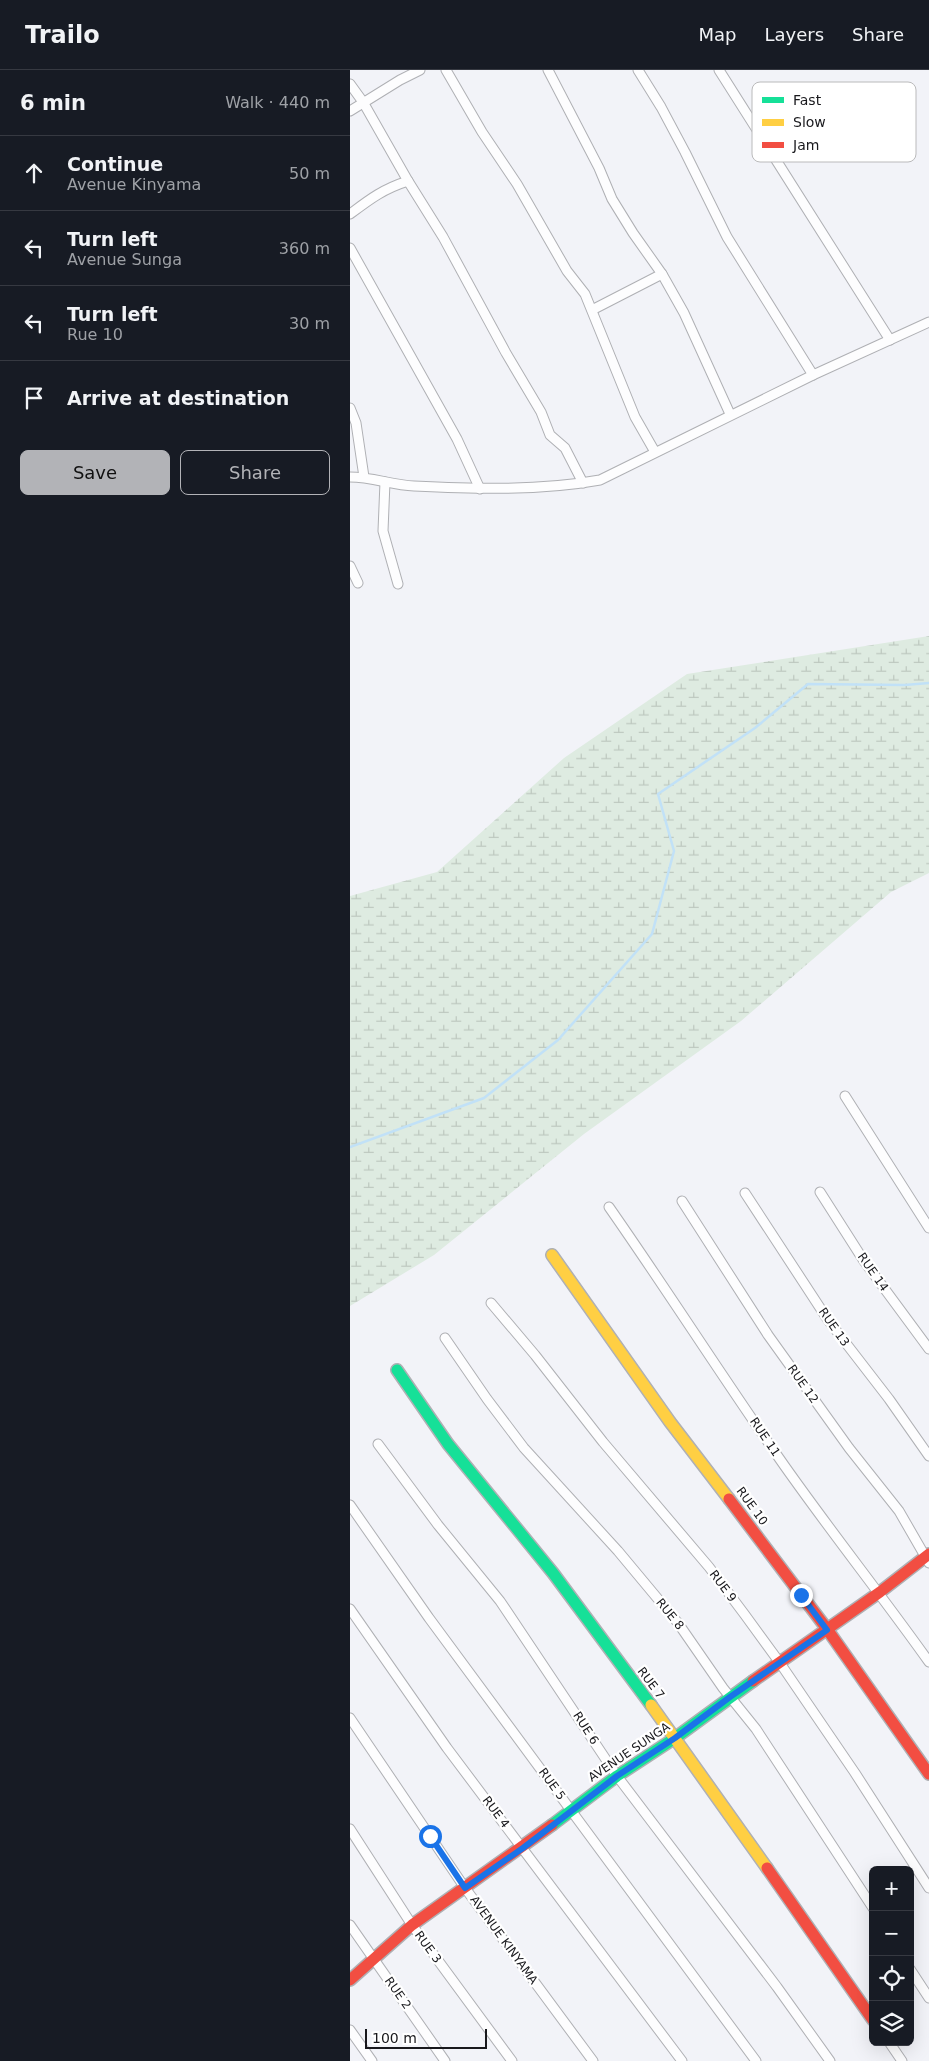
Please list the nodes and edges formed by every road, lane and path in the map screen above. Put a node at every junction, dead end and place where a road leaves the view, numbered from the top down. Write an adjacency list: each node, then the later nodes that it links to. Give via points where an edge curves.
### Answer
1 (420, 70): 7 (street)
2 (446, 70): 15 (street)
3 (548, 70): 14 (street, via 612,199)
4 (638, 70): 18 (street, via 681,144 727,237)
5 (719, 70): 9 (street)
6 (350, 84): 7 (street)
7 (363, 102): 8 (street); 11 (street)
8 (350, 111)
9 (752, 122)
10 (777, 162): 17 (street)
11 (408, 181): 12 (street, via 377,194); 25 (street, via 541,412 550,435 565,448)
12 (350, 214)
13 (350, 248): 26 (street, via 457,439)
14 (662, 274): 15 (street); 20 (street, via 684,313)
15 (592, 310): 21 (street, via 632,408)
16 (929, 322): 17 (street)
17 (890, 340): 18 (street)
18 (813, 375): 20 (street)
19 (350, 408): 23 (street, via 356,423)
20 (730, 414): 21 (street)
21 (655, 452): 25 (street, via 614,474)
22 (350, 477): 23 (street)
23 (364, 477): 24 (street)
24 (386, 482): 26 (street); 29 (street, via 383,531)
25 (583, 483): 26 (street)
26 (480, 489)
27 (350, 566): 28 (street)
28 (358, 584)
29 (398, 584)
30 (845, 1096): 35 (street)
31 (820, 1192): 39 (street, RUE 14, via 869,1268)
32 (745, 1193): 42 (street, RUE 13, via 828,1320)
33 (682, 1201): 44 (street, RUE 12, via 768,1335 848,1448 900,1511)
34 (609, 1207): 45 (street, RUE 11, via 816,1510)
35 (929, 1228)
36 (552, 1255): 47 (street, RUE 10, via 670,1422)
37 (491, 1303): 49 (street, RUE 9, via 709,1568)
38 (445, 1338): 50 (street, RUE 8, via 524,1448 678,1622)
39 (929, 1349)
40 (397, 1370): 52 (street, RUE 7, via 454,1452 553,1572)
41 (378, 1444): 54 (street, RUE 6, via 500,1601)
42 (929, 1456)
43 (350, 1505): 55 (street, RUE 5)
44 (928, 1558): 45 (street, AVENUE SUNGA)
45 (880, 1592): 47 (street, AVENUE SUNGA); 48 (street, RUE 11)
46 (350, 1609): 57 (street, RUE 4, via 447,1748)
47 (827, 1630): 49 (street, AVENUE SUNGA); 53 (street, RUE 10)
48 (929, 1662)
49 (780, 1663): 50 (street, AVENUE SUNGA); 59 (street, RUE 9)
50 (730, 1697): 52 (street, AVENUE SUNGA); 60 (street, RUE 8, via 756,1729)
51 (350, 1718): 58 (street, AVENUE KINYAMA)
52 (675, 1738): 54 (street, AVENUE SUNGA); 67 (street, RUE 7)
53 (929, 1774)
54 (617, 1776): 55 (street, AVENUE SUNGA); 76 (street, RUE 6, via 778,1987)
55 (571, 1810): 57 (street, AVENUE SUNGA); 75 (street, RUE 5)
56 (350, 1829): 62 (street, RUE 3)
57 (523, 1848): 58 (street, AVENUE SUNGA); 74 (street, RUE 4)
58 (465, 1888): 62 (street, AVENUE SUNGA); 73 (street, AVENUE KINYAMA)
59 (929, 1888)
60 (869, 1902)
61 (350, 1925): 63 (street, RUE 2)
62 (412, 1925): 63 (street, AVENUE SUNGA); 72 (street, RUE 3)
63 (374, 1960): 65 (street, AVENUE SUNGA); 71 (street, RUE 2)
64 (914, 1975): 66 (street)
65 (350, 1980)
66 (929, 1998)
67 (869, 2014)
68 (350, 2030): 70 (street)
69 (891, 2046): 77 (street)
70 (372, 2061)
71 (445, 2061)
72 (512, 2061)
73 (593, 2061)
74 (682, 2061)
75 (756, 2061)
76 (830, 2061)
77 (902, 2061)

